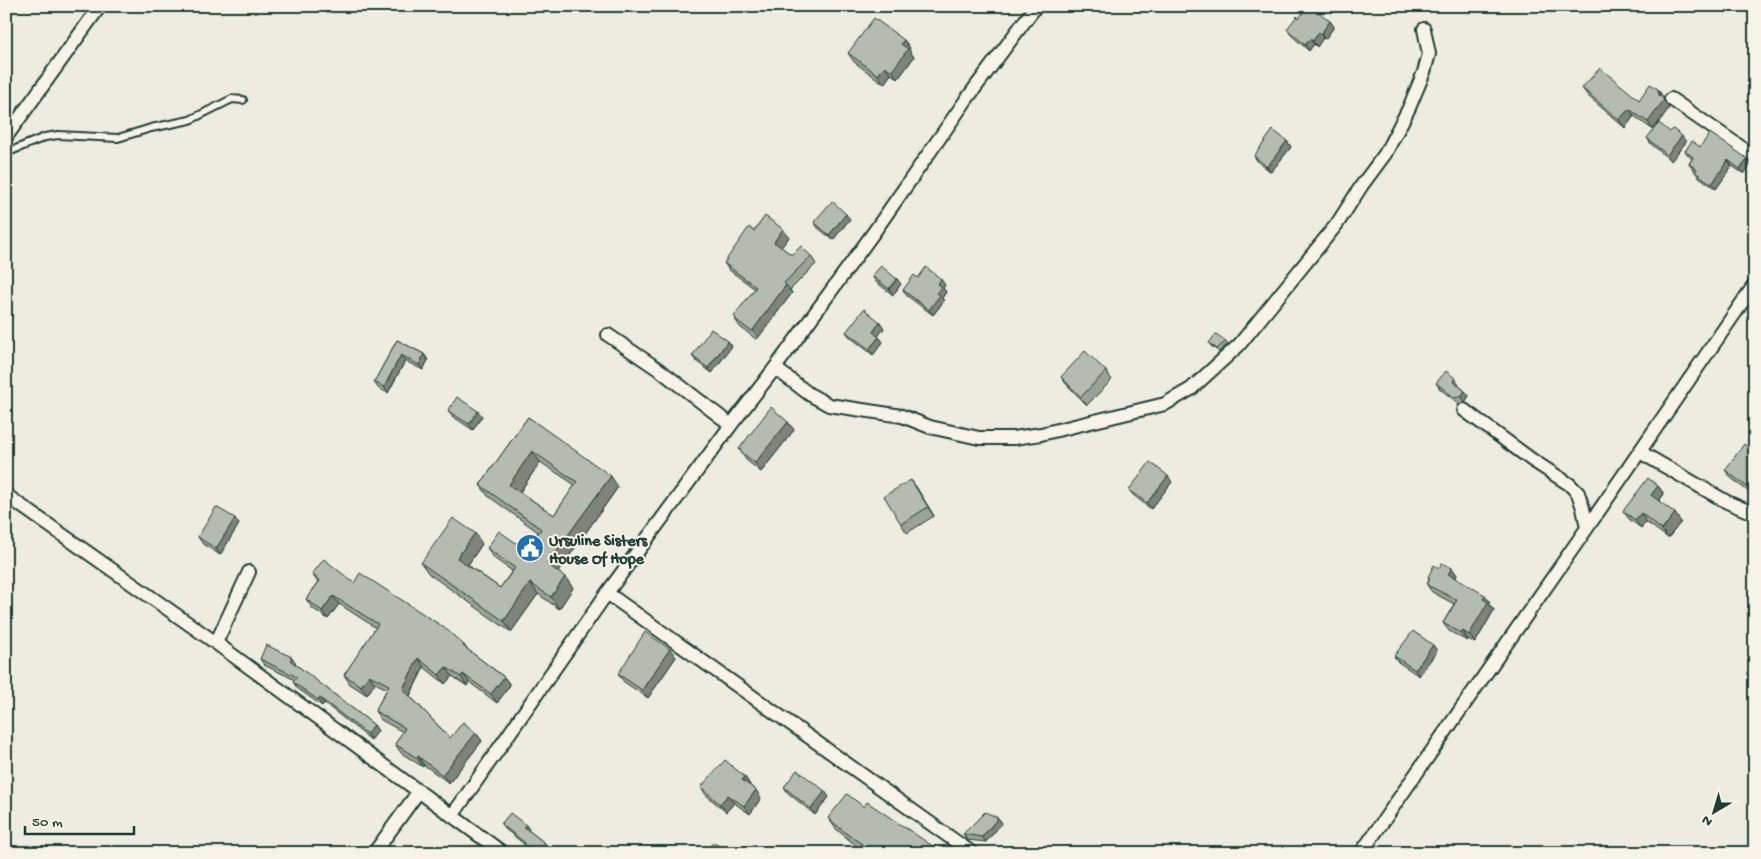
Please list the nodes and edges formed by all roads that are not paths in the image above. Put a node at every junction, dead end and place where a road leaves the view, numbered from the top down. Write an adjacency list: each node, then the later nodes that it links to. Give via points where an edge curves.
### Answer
1 (100, 6): 6 (street)
2 (1036, 6): 11 (street)
3 (1424, 29): 11 (street, via 1429,54 1409,108 1385,154 1337,224 1239,345 1191,389 1165,404 1041,434 979,438 930,428 902,416 829,405)
4 (1671, 99): 8 (street)
5 (243, 100): 7 (lane, via 232,99 190,120 118,138 58,135)
6 (6, 137)
7 (6, 153)
8 (1755, 157)
9 (1755, 284): 14 (street)
10 (608, 335): 13 (street)
11 (775, 368): 13 (street)
12 (1464, 410): 17 (street, via 1570,484 1578,493)
13 (731, 425): 19 (street)
14 (1640, 452): 16 (street, via 1727,502); 17 (street)
15 (6, 495): 20 (street)
16 (1755, 514)
17 (1588, 528): 26 (street)
18 (250, 572): 20 (street)
19 (607, 593): 22 (street); 25 (street)
20 (216, 643): 21 (street)
21 (419, 792): 22 (street); 23 (street)
22 (452, 816): 24 (street)
23 (374, 853)
24 (503, 853)
25 (972, 853)
26 (1361, 853)

